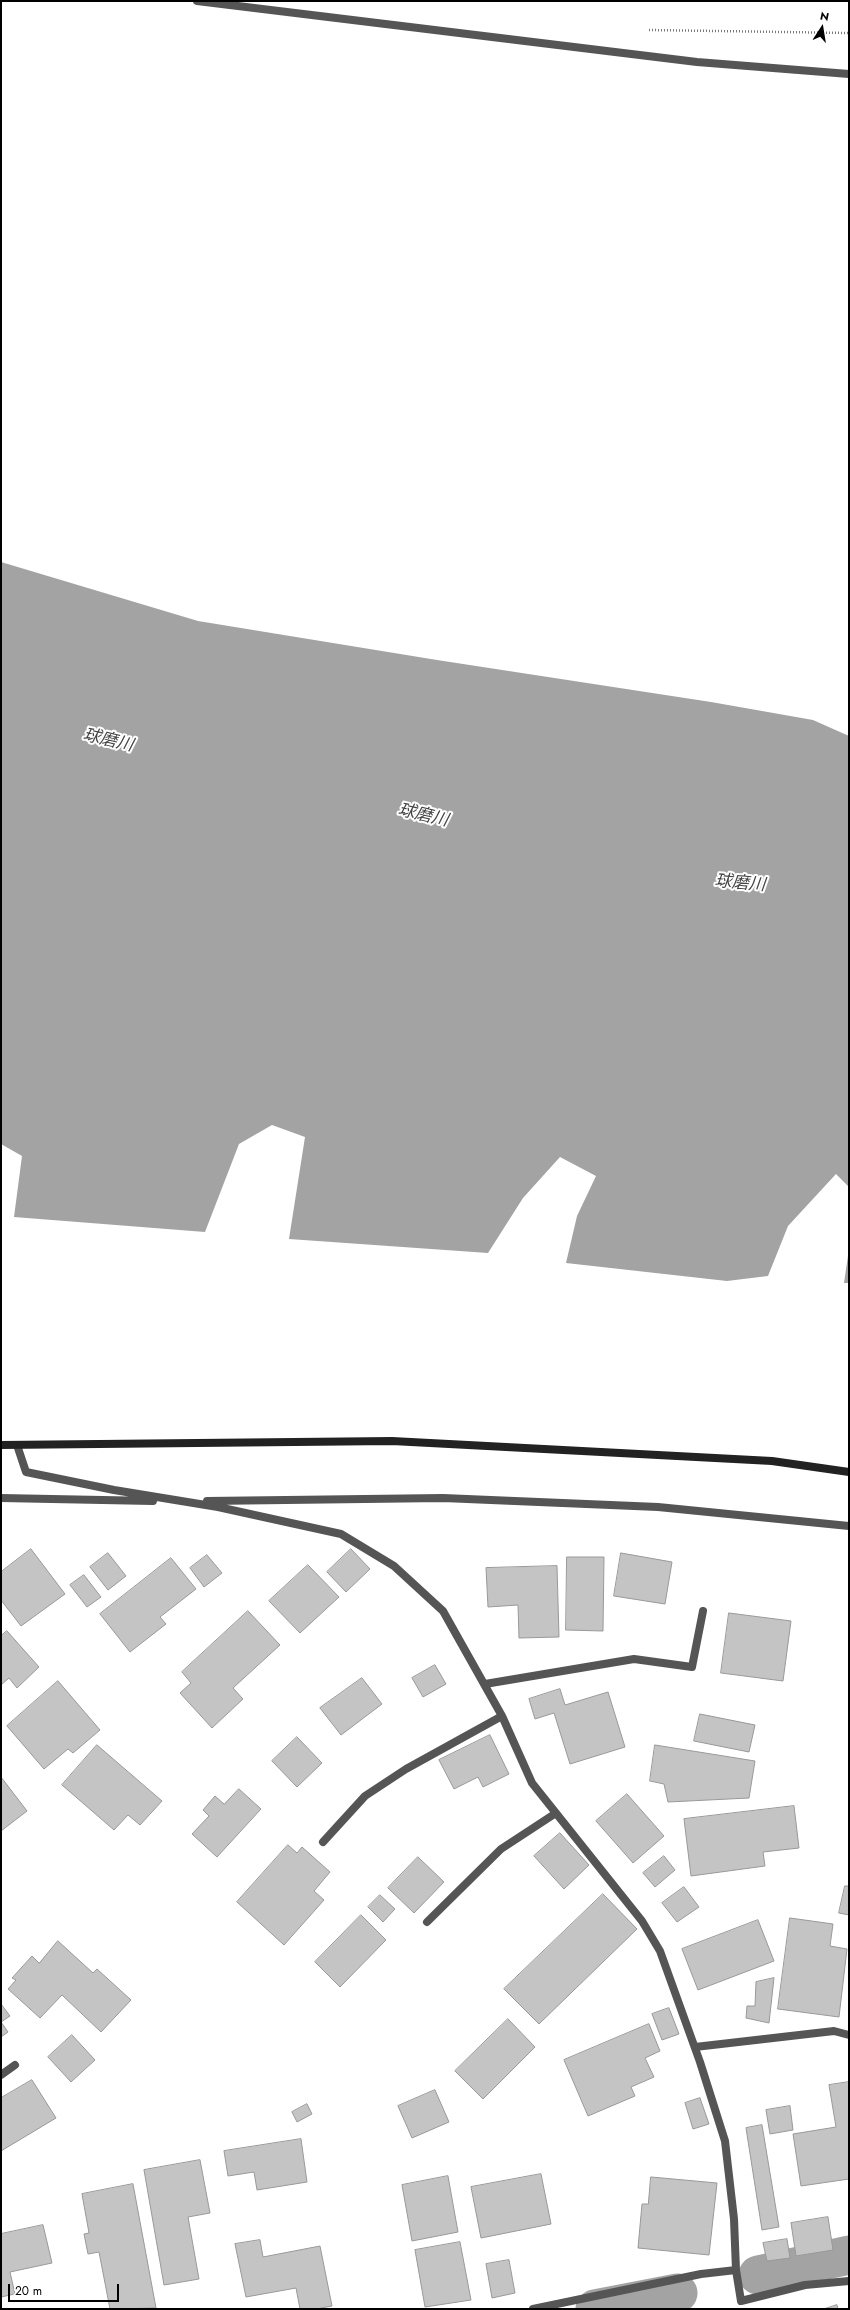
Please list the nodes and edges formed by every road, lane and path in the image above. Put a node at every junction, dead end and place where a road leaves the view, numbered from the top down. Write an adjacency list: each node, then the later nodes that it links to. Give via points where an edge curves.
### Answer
1 (197, 1): 4 (street, via 697,62)
2 (647, 30): 3 (path)
3 (849, 33)
4 (849, 74)
5 (1, 1445): 6 (street)
6 (17, 1445): 7 (street, via 392,1441 772,1461); 9 (street, via 26,1472)
7 (849, 1472)
8 (1, 1498): 9 (street)
9 (183, 1501): 10 (street, via 443,1498 658,1507); 12 (street, via 341,1534 394,1566 443,1611)
10 (849, 1526)
11 (703, 1612): 12 (street, via 692,1668 634,1659)
12 (485, 1684): 13 (street)
13 (502, 1716): 14 (street, via 532,1783); 15 (street, via 406,1769 365,1796)
14 (556, 1813): 16 (street, via 501,1849); 18 (street, via 642,1921 662,1958)
15 (323, 1842)
16 (427, 1922)
17 (849, 2035): 18 (street, via 834,2031)
18 (695, 2047): 21 (street, via 725,2141 734,2219)
19 (15, 2065): 20 (street)
20 (1, 2075)
21 (736, 2270): 23 (street); 24 (street, via 701,2274)
22 (849, 2280): 23 (street, via 805,2285)
23 (742, 2305)
24 (533, 2309)

